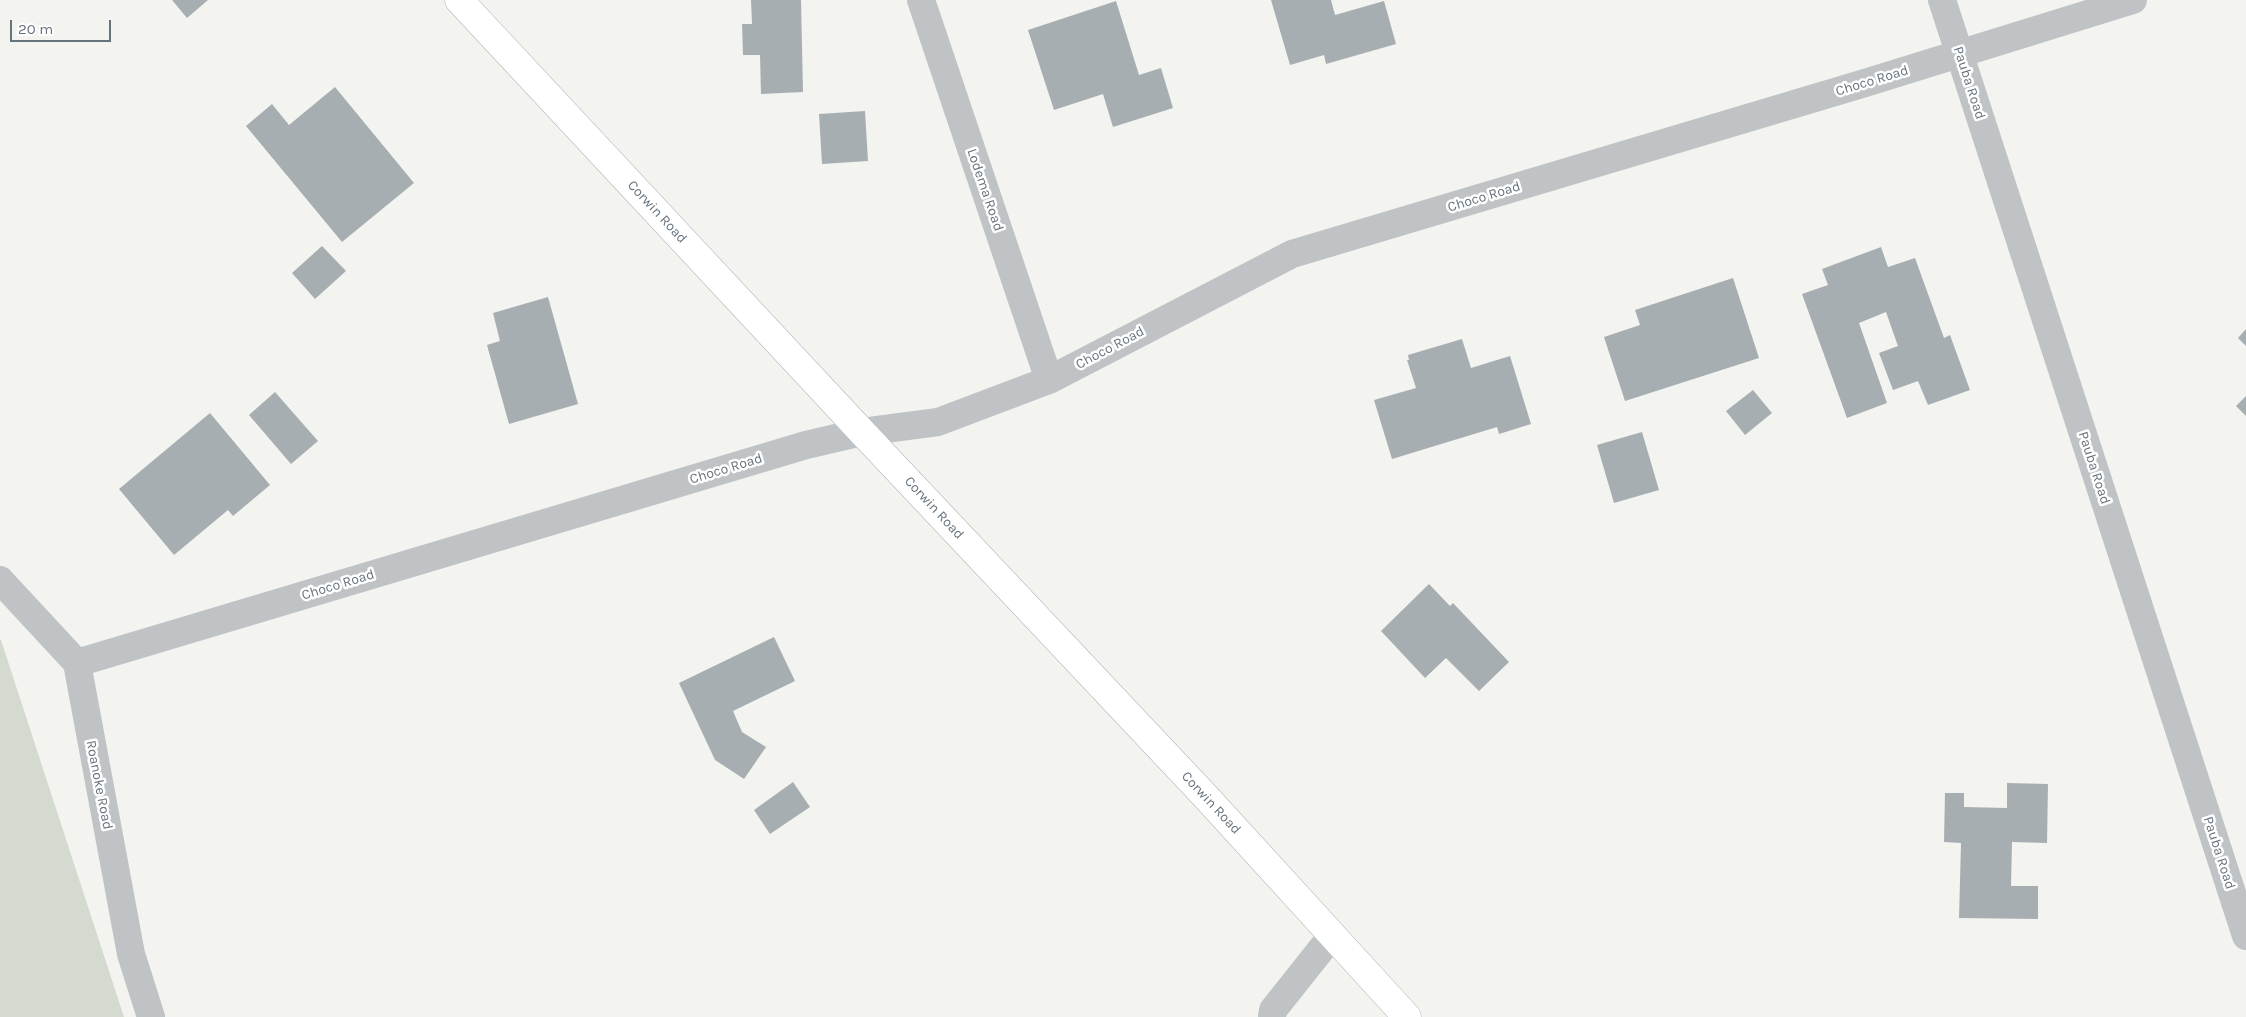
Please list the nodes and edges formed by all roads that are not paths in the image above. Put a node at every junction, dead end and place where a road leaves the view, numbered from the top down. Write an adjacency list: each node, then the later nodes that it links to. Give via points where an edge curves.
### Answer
1 (459, 0): 7 (main road, Corwin Road)
2 (921, 0): 6 (street, Lodema Road)
3 (1942, 0): 5 (street, Pauba Road)
4 (2133, 0): 5 (street, Choco Road)
5 (1959, 54): 6 (street, Choco Road, via 1292,254); 11 (street, Pauba Road)
6 (1049, 380): 7 (street, Choco Road, via 938,422)
7 (862, 432): 9 (street, Choco Road, via 796,448); 10 (main road, Corwin Road, via 1207,798)
8 (0, 580): 9 (street)
9 (77, 663): 12 (street, Roanoke Road, via 131,954)
10 (1331, 936): 13 (street, via 1273,1010); 14 (main road, Corwin Road)
11 (2246, 936)
12 (151, 1017)
13 (1272, 1017)
14 (1407, 1017)

